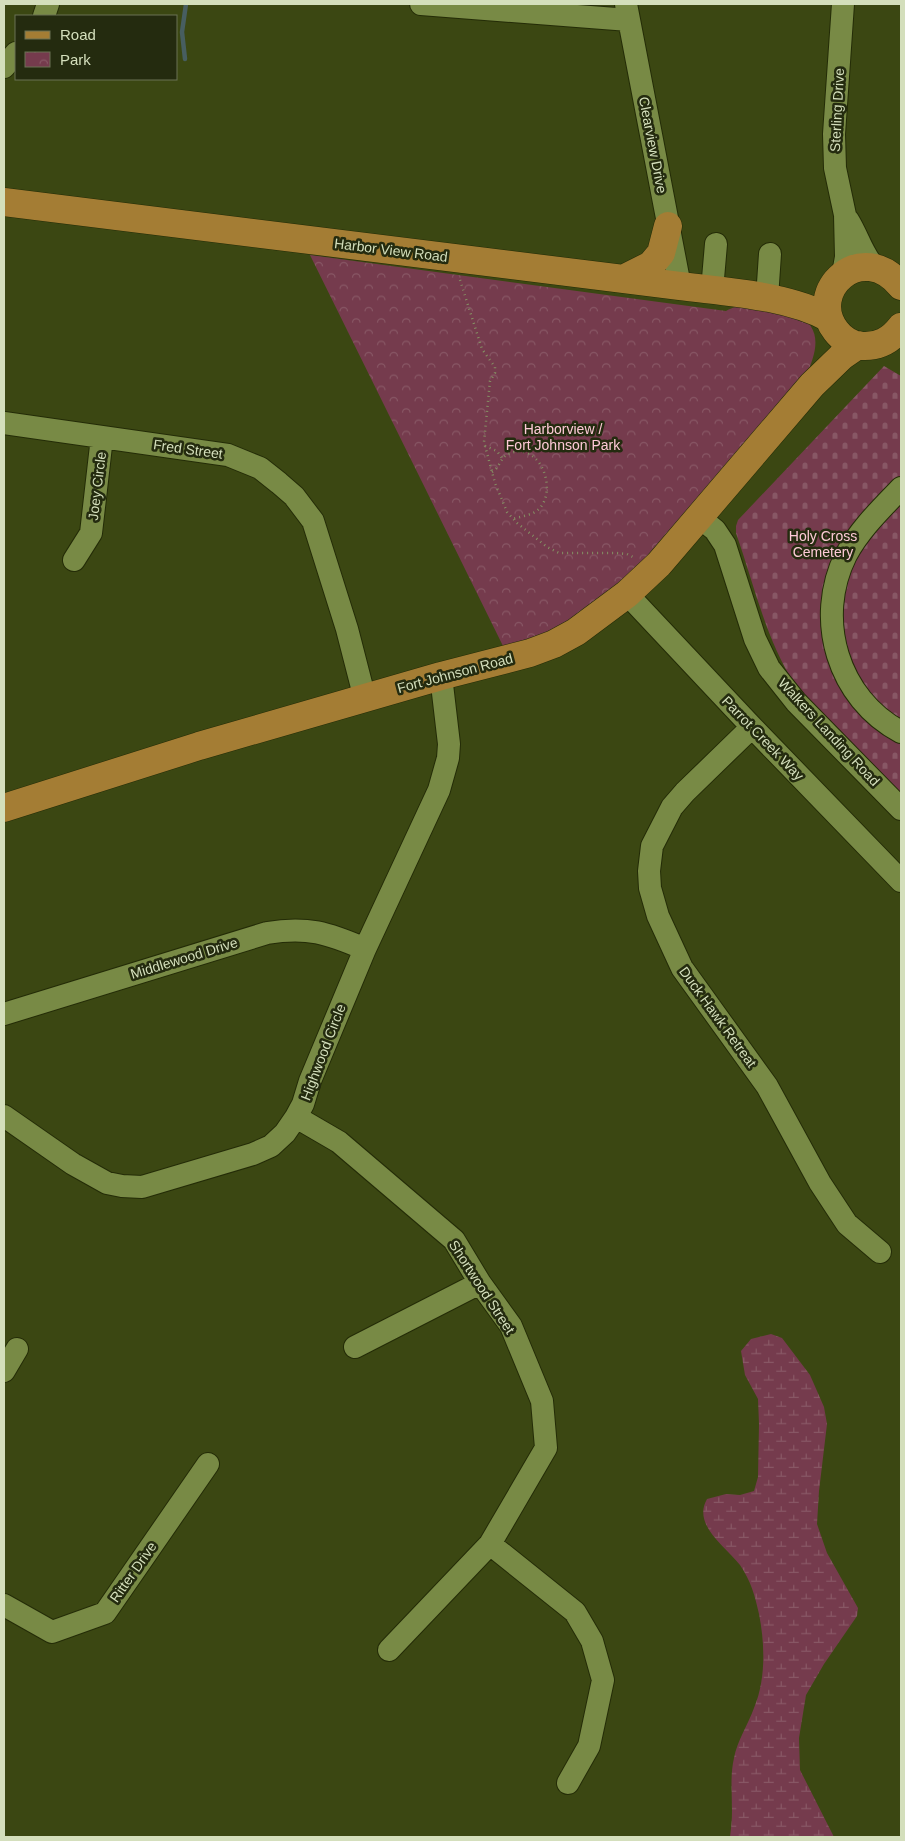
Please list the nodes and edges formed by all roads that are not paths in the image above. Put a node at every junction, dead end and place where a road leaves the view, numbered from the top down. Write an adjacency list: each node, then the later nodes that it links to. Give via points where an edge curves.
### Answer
1 (421, 4): 3 (street)
2 (843, 4): 7 (street, Sterling Drive, via 834,134 835,168)
3 (628, 12): 8 (street, Clearview Drive)
4 (15, 53): 5 (street)
5 (4, 67)
6 (4, 202): 12 (main road, Harbor View Road)
7 (845, 215): 11 (street, Sterling Drive, via 868,260); 13 (street, Sterling Drive, via 846,257)
8 (668, 226): 12 (main road, via 661,253 651,265); 14 (street, Clearview Drive)
9 (716, 244): 15 (street)
10 (770, 254): 16 (street)
11 (892, 276): 13 (main road, Harbor View Road, via 863,267 853,269)
12 (623, 279): 14 (main road, Harbor View Road)
13 (838, 279): 16 (main road, Harbor View Road, via 811,296); 17 (main road, Fort Johnson Road, via 827,306)
14 (680, 286): 15 (main road, Harbor View Road)
15 (712, 290): 16 (main road, Harbor View Road)
16 (773, 299): 17 (main road, Harbor View Road, via 815,310)
17 (831, 322): 19 (main road, Harbor View Road, via 839,335); 20 (main road, Fort Johnson Road, via 831,340)
18 (897, 338): 19 (main road, via 879,344)
19 (858, 345): 20 (main road, Fort Johnson Road)
20 (812, 385): 24 (main road, Fort Johnson Road)
21 (4, 423): 22 (street, Fred Street)
22 (102, 437): 25 (street, Joey Circle, via 91,533); 28 (street, Fred Street, via 228,455 260,468 294,496 313,521)
23 (901, 488): 30 (street, via 858,536 846,556 837,576 831,625 842,668 858,696 874,713)
24 (700, 518): 26 (main road, Fort Johnson Road); 32 (street, Walkers Landing Road, via 715,530 725,545 755,639 769,668 796,702)
25 (74, 560)
26 (627, 594): 27 (main road, Fort Johnson Road, via 576,632 554,644); 29 (street, Parrot Creek Way)
27 (441, 676): 28 (main road, Fort Johnson Road); 34 (street, Highwood Circle, via 450,744 440,790)
28 (365, 699): 31 (main road, Fort Johnson Road, via 199,746)
29 (752, 727): 33 (street, Parrot Creek Way); 38 (street, Duck Hawk Retreat, via 672,808 652,846 650,888 658,916 682,968 767,1086 820,1183 847,1224)
30 (901, 732)
31 (4, 808)
32 (901, 809)
33 (901, 881)
34 (365, 949): 35 (street, Middlewood Drive, via 316,932 288,930 266,933); 37 (street, Highwood Circle)
35 (4, 1014)
36 (4, 1116): 37 (street, Highwood Circle, via 73,1164 107,1183 142,1187 271,1146)
37 (296, 1117): 39 (street, Shortwood Street, via 339,1142 454,1240)
38 (880, 1252)
39 (480, 1283): 40 (street); 44 (street, Shortwood Street, via 511,1326 542,1401 546,1448)
40 (355, 1348)
41 (17, 1349): 42 (street)
42 (4, 1372)
43 (208, 1464): 45 (street, Ritter Drive, via 105,1613 52,1632)
44 (490, 1544): 46 (street, Shortwood Street); 47 (street, via 575,1612 592,1641 603,1680 589,1746)
45 (4, 1605)
46 (389, 1650)
47 (568, 1783)

